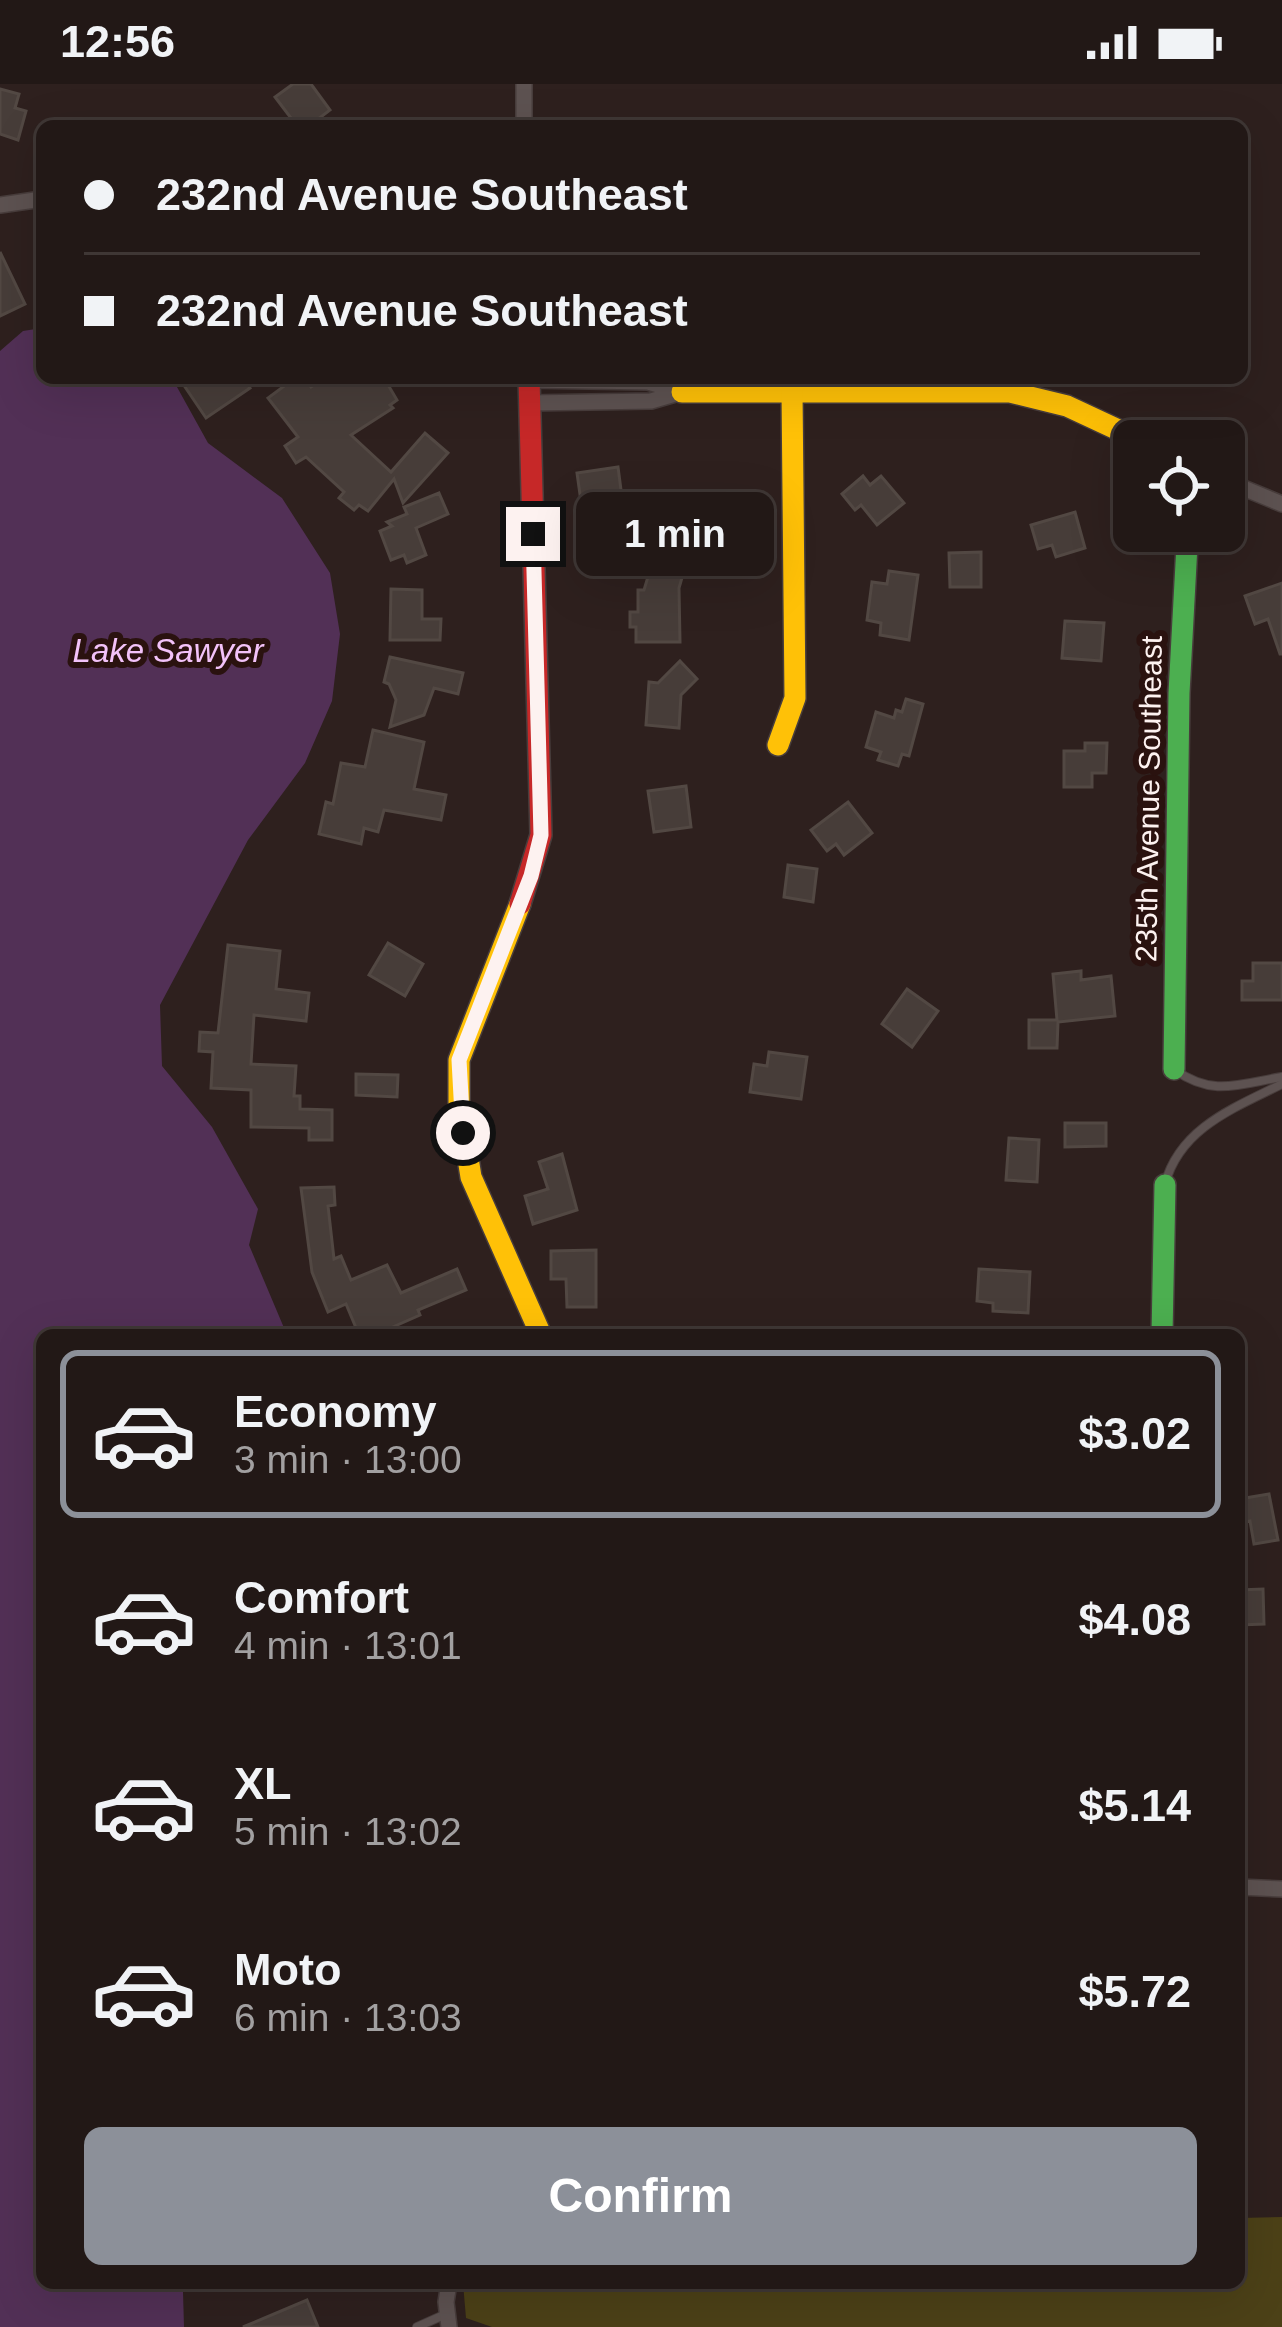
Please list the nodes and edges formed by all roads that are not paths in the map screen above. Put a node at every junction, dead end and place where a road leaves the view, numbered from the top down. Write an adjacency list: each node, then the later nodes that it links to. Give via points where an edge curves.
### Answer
1 (524, 84): 2 (street)
2 (524, 120)
3 (36, 200): 4 (street)
4 (0, 205)
5 (529, 384): 9 (street)
6 (655, 384): 7 (street)
7 (682, 392): 8 (street); 9 (street, via 651,401)
8 (792, 392): 10 (street, via 1010,392); 14 (street, via 795,698)
9 (530, 403): 18 (street, via 541,835 459,1060 459,1102 471,1177)
10 (1113, 427)
11 (1245, 489): 12 (street)
12 (1282, 504)
13 (1187, 552): 15 (street, 235th Avenue Southeast)
14 (778, 745)
15 (1174, 1069): 16 (lane, via 1214,1089)
16 (1282, 1080): 17 (lane, via 1197,1131 1172,1158)
17 (1165, 1185): 19 (street)
18 (538, 1329)
19 (1162, 1329)
20 (1245, 1887): 21 (street)
21 (1282, 1889)
22 (449, 2289): 23 (street)
23 (448, 2320): 24 (lane)
24 (417, 2327)

